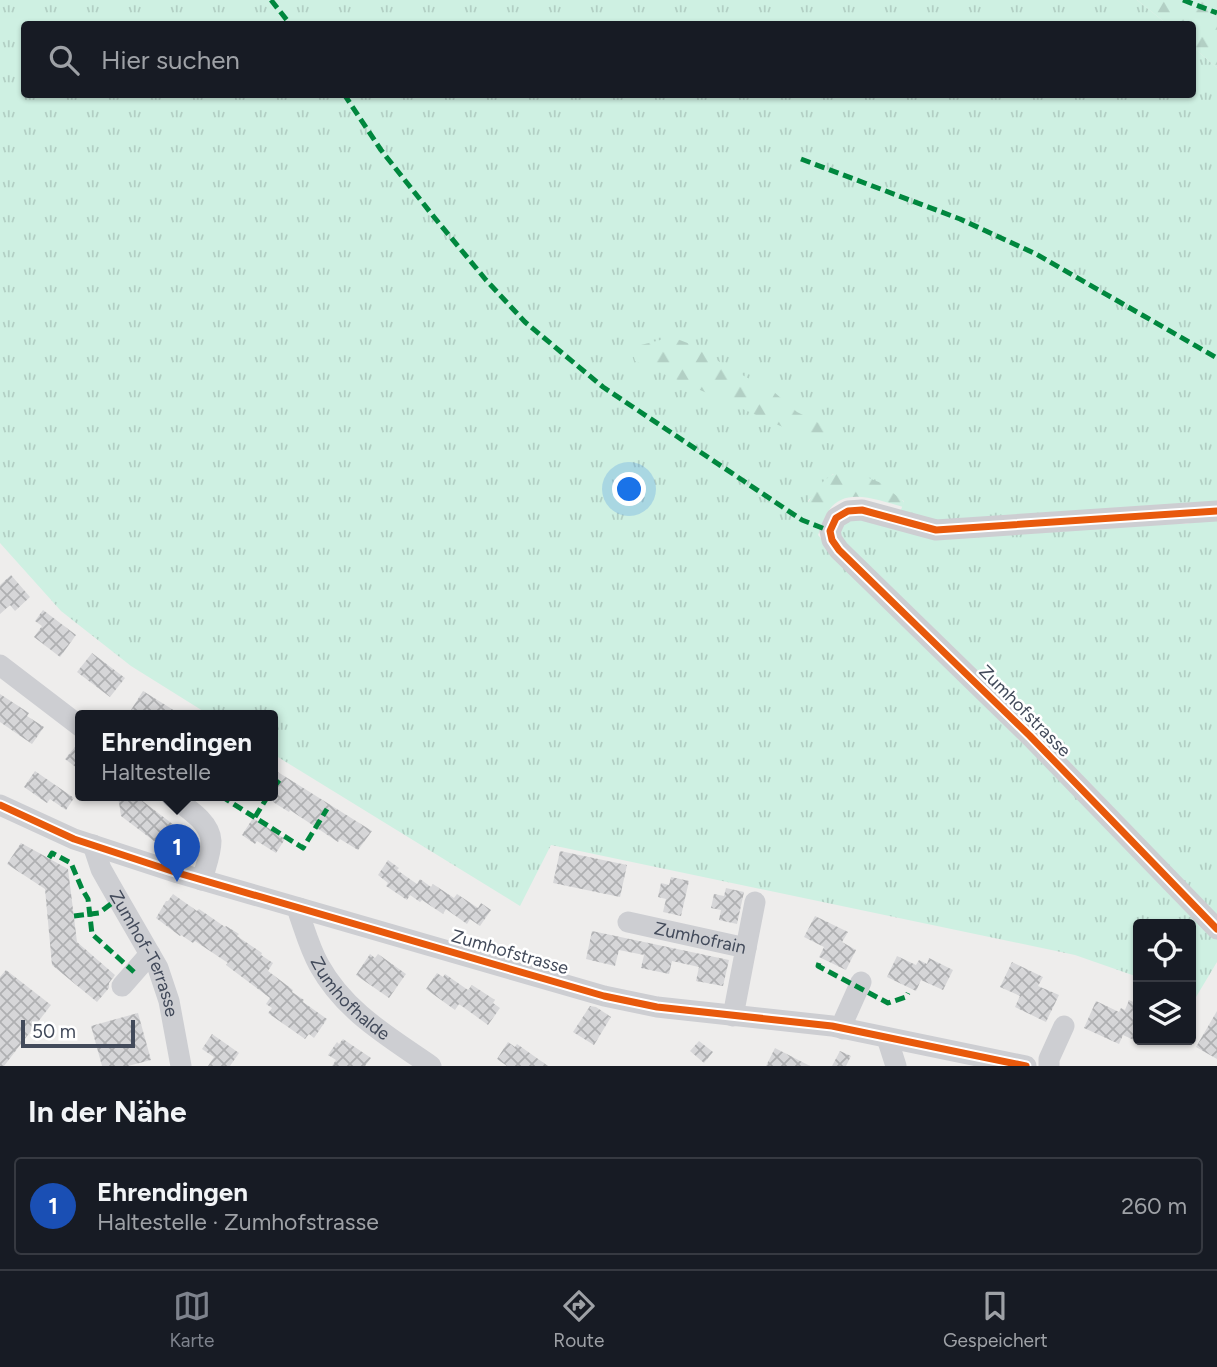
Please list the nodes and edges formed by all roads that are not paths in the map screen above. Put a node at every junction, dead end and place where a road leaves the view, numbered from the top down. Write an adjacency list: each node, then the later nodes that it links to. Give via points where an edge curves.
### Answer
1 (1217, 511): 11 (street, Zumhofstrasse, via 936,530 848,510 836,518 830,531 839,550 1030,736)
2 (0, 665): 3 (street)
3 (75, 722)
4 (177, 801): 7 (street, via 206,827 211,840)
5 (0, 805): 6 (street, Zumhofstrasse)
6 (93, 845): 7 (street, Zumhofstrasse); 13 (street, Zumhof-Terrasse, via 101,869)
7 (202, 880): 9 (street, Zumhofstrasse)
8 (755, 902): 12 (street)
9 (299, 908): 16 (street, Zumhofstrasse, via 604,996); 21 (street, Zumhofhalde, via 314,955 342,998 372,1026)
10 (628, 922): 12 (street, Zumhofrain)
11 (1217, 929)
12 (746, 948): 16 (street, Zumhofrain)
13 (150, 954): 15 (street); 20 (street, Zumhof-Terrasse, via 169,1001)
14 (861, 982): 18 (street)
15 (122, 986)
16 (733, 1016): 18 (street, Zumhofstrasse)
17 (1064, 1026): 24 (street)
18 (843, 1029): 19 (street, Zumhofstrasse)
19 (887, 1038): 22 (street); 23 (street, Zumhofstrasse)
20 (181, 1066)
21 (431, 1066)
22 (896, 1066)
23 (1026, 1066)
24 (1049, 1066)

